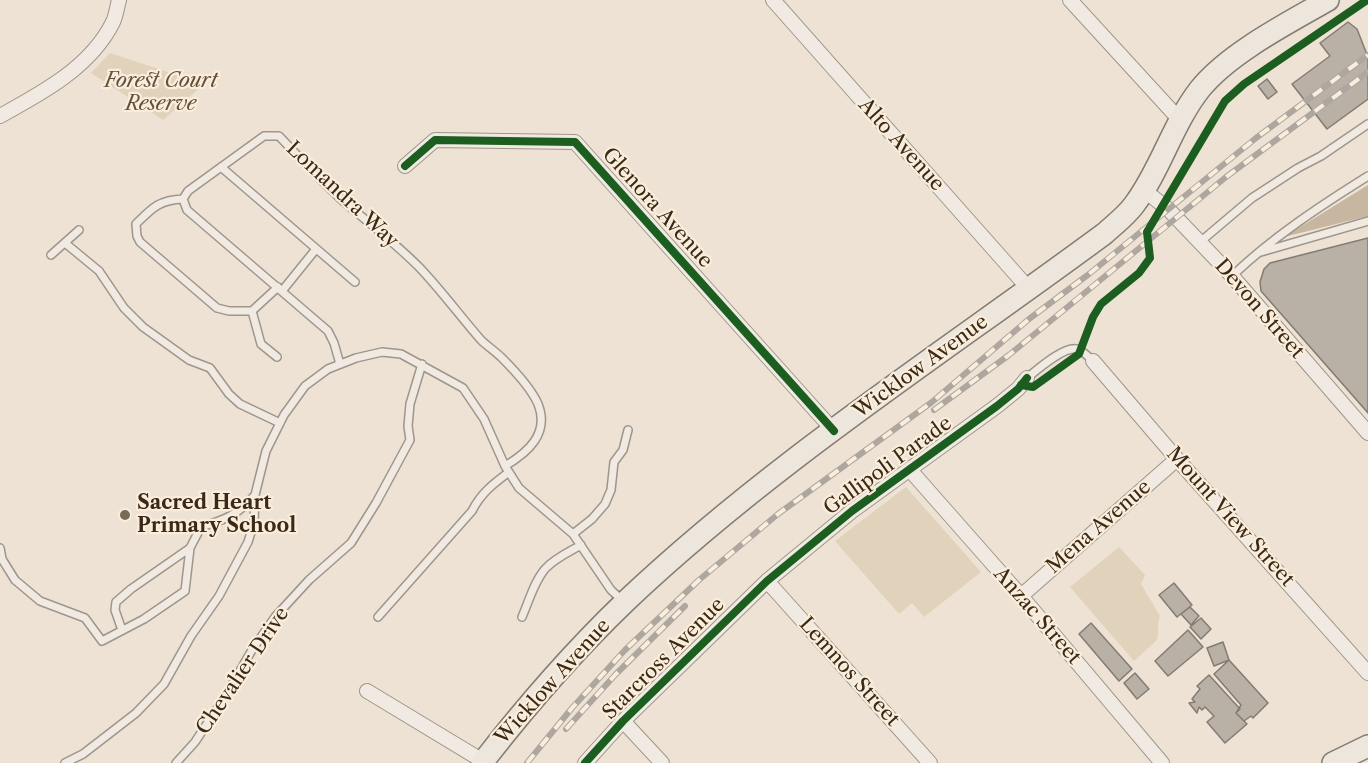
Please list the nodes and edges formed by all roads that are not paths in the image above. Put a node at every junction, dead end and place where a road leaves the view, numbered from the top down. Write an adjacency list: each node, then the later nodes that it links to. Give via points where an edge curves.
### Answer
1 (119, 0): 5 (street, via 113,22 90,55 69,74)
2 (773, 0): 23 (street, Alto Avenue)
3 (1070, 0): 6 (street)
4 (1322, 2): 6 (main road, Wicklow Avenue, via 1222,67)
5 (0, 116)
6 (1179, 119): 11 (main road, Wicklow Avenue)
7 (1368, 124): 15 (lane, via 1252,198)
8 (405, 166): 32 (street, Glenora Avenue, via 435,140 575,142)
9 (221, 167): 12 (lane, Lomandra Way); 17 (lane); 35 (lane, Lomandra Way, via 264,136 279,136 341,200 420,268 502,358 538,405 540,418 534,444)
10 (1368, 176): 18 (lane)
11 (1144, 190): 15 (street, Devon Street); 23 (main road, Wicklow Avenue, via 1130,211 1104,234)
12 (183, 199): 22 (lane, via 187,210); 24 (lane, via 167,199 150,210 136,224 140,242 217,308)
13 (1368, 221): 18 (lane)
14 (79, 230): 16 (lane)
15 (1200, 242): 20 (street, Devon Street)
16 (65, 243): 19 (lane); 30 (lane, via 99,271 124,308 143,327 189,360 210,368 240,404)
17 (316, 249): 21 (lane); 22 (lane)
18 (1256, 253): 20 (lane)
19 (51, 255)
20 (1232, 276): 33 (street, Devon Street)
21 (354, 282)
22 (280, 289): 24 (lane); 27 (lane, via 328,331)
23 (1029, 289): 32 (main road, Wicklow Avenue)
24 (252, 311): 25 (lane, via 261,344)
25 (277, 357)
26 (1093, 361): 29 (lane, via 1081,350 1071,348); 34 (street, Mount View Street)
27 (340, 364): 28 (lane, via 382,352 401,354); 30 (lane, via 305,386)
28 (422, 364): 35 (lane, via 463,388 484,419); 54 (lane, Chevalier Drive, via 410,404 410,440 376,503 351,543 275,617 195,742)
29 (1027, 378): 36 (street, Gallipoli Parade, via 997,406)
30 (280, 423): 37 (lane, via 266,451)
31 (628, 430): 38 (lane, via 614,462 612,490 605,504)
32 (834, 431): 44 (main road, Wicklow Avenue, via 727,512)
33 (1368, 433)
34 (1177, 459): 43 (street, Mena Avenue); 48 (street, Mount View Street)
35 (507, 469): 38 (lane, via 519,488); 45 (lane, Lomandra Way)
36 (910, 470): 42 (street, Gallipoli Parade, via 852,511); 43 (street, Anzac Street)
37 (255, 495): 41 (lane, via 242,510 201,527); 53 (lane, via 254,523 244,550 164,684 136,713 83,754)
38 (573, 534): 39 (lane)
39 (581, 545): 44 (lane, via 611,590); 46 (lane, via 546,569)
40 (0, 548): 47 (lane, via 15,580 40,601 85,618 102,641)
41 (190, 548): 47 (lane, via 185,591); 47 (lane, via 116,603)
42 (767, 581): 50 (street, Starcross Avenue); 57 (street, Lemnos Street)
43 (1021, 596): 58 (street, Anzac Street)
44 (625, 602): 52 (main road, Wicklow Avenue, via 538,694)
45 (378, 617)
46 (522, 617)
47 (122, 630)
48 (1368, 673)
49 (367, 691): 52 (street)
50 (623, 721): 55 (street, Starcross Avenue); 56 (street)
51 (1368, 746): 59 (main road)
52 (482, 762)
53 (65, 763)
54 (176, 763)
55 (585, 763)
56 (662, 763)
57 (930, 763)
58 (1162, 763)
59 (1333, 763)

